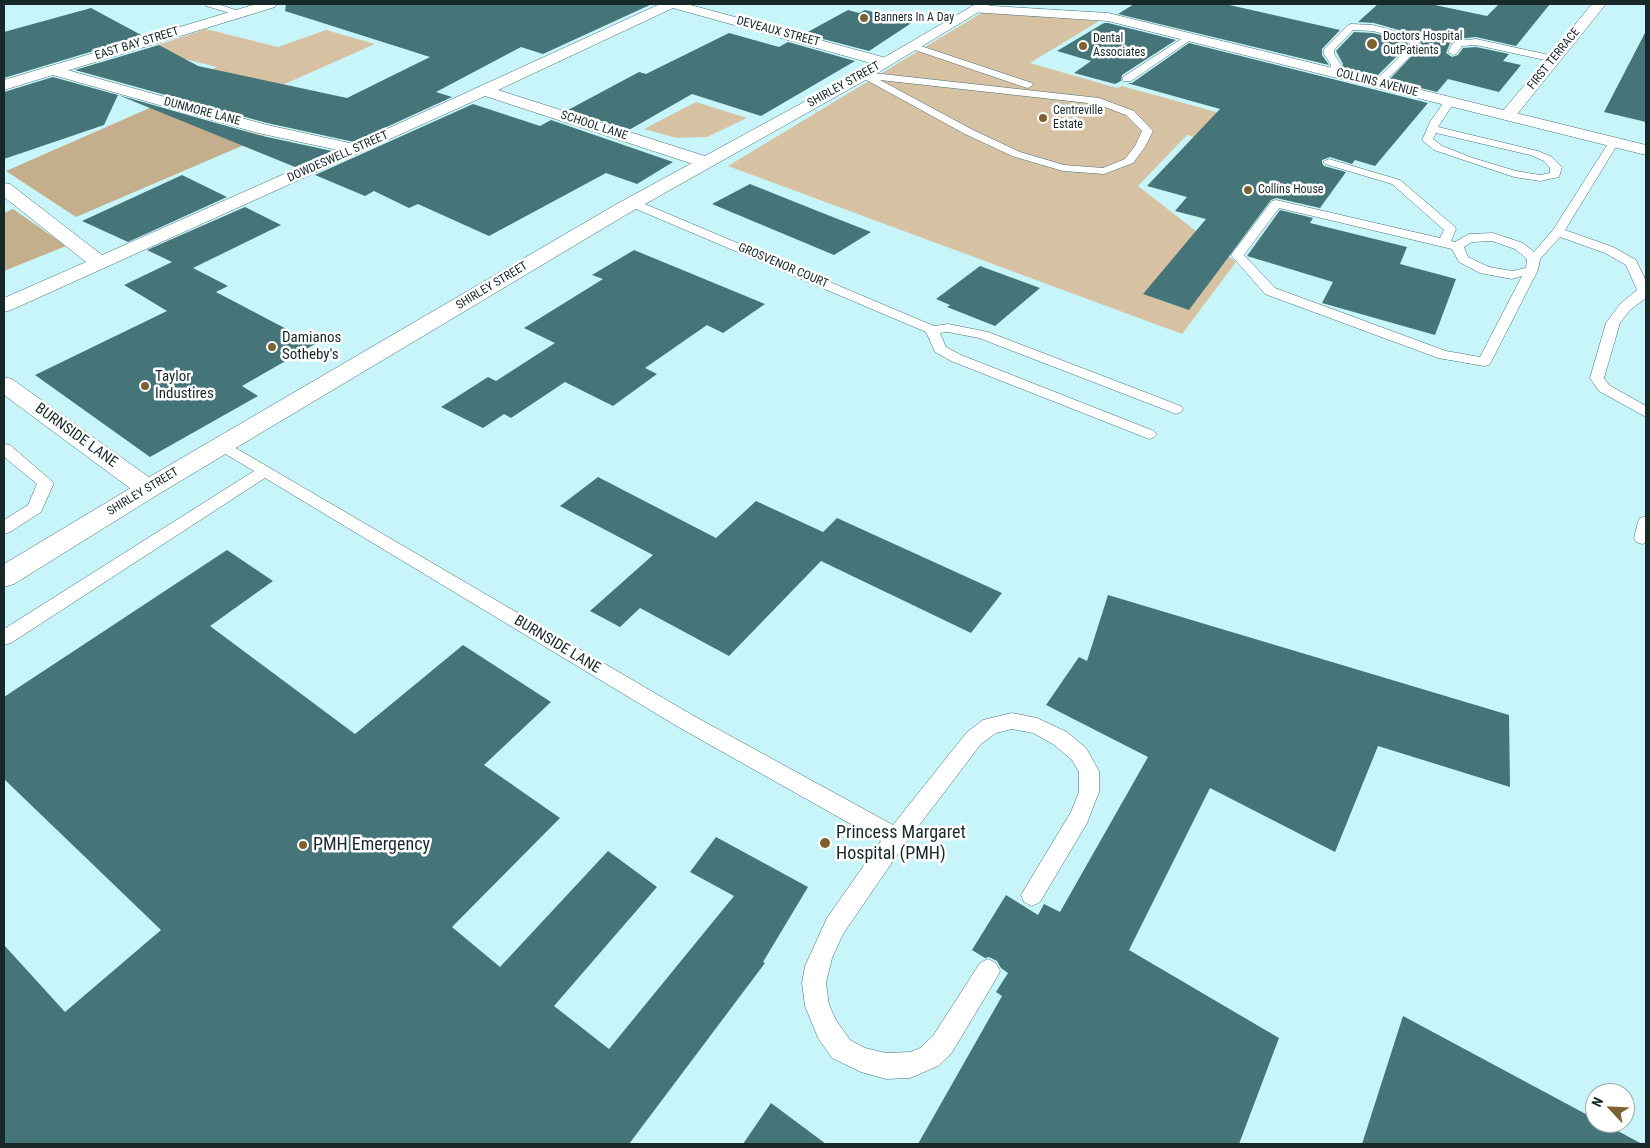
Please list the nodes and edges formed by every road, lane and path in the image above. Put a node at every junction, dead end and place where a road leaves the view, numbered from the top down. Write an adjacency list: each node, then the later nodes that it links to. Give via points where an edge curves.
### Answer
1 (209, 4): 7 (lane)
2 (270, 4): 7 (main road, EAST BAY STREET)
3 (671, 4): 13 (main road, DEVEAUX STREET); 20 (main road, DOWDESWELL STREET)
4 (1083, 4): 8 (main road, COLLINS AVENUE)
5 (1599, 4): 12 (main road, FIRST TERRACE)
6 (980, 6): 8 (main road, COLLINS AVENUE); 10 (main road, SHIRLEY STREET)
7 (240, 13): 14 (main road, EAST BAY STREET)
8 (1108, 17): 9 (main road, COLLINS AVENUE)
9 (1189, 37): 15 (main road, COLLINS AVENUE); 17 (lane)
10 (912, 46): 13 (main road, SHIRLEY STREET); 21 (lane)
11 (1453, 52): 12 (lane, via 1460,43 1476,42)
12 (1554, 59): 23 (main road, FIRST TERRACE)
13 (885, 62): 16 (main road, SHIRLEY STREET)
14 (51, 70): 19 (main road, EAST BAY STREET); 26 (main road, DUNMORE LANE, via 264,129)
15 (1334, 72): 18 (main road, COLLINS AVENUE); 18 (lane, via 1336,65 1329,49 1350,27 1373,28 1413,39 1414,46)
16 (864, 75): 21 (lane); 21 (lane, via 1016,154 1063,168 1104,171 1129,160 1140,147 1148,131 1130,113 1099,101); 28 (main road, SHIRLEY STREET)
17 (1127, 79)
18 (1378, 83): 22 (main road, COLLINS AVENUE)
19 (4, 85)
20 (483, 90): 26 (main road, DOWDESWELL STREET); 28 (main road, SCHOOL LANE)
21 (1060, 95)
22 (1450, 101): 23 (main road, COLLINS AVENUE); 24 (lane)
23 (1508, 115): 25 (main road, COLLINS AVENUE)
24 (1433, 129): 24 (lane, via 1534,153 1556,167 1555,175 1540,178 1514,174 1469,160 1427,140)
25 (1614, 142): 27 (main road, COLLINS AVENUE); 32 (lane)
26 (355, 149): 34 (main road, DOWDESWELL STREET)
27 (1646, 150)
28 (705, 162): 31 (main road, SHIRLEY STREET)
29 (1329, 162): 33 (lane, via 1396,182 1450,229)
30 (4, 188): 34 (main road)
31 (633, 203): 38 (lane, GROSVENOR COURT); 43 (main road, SHIRLEY STREET)
32 (1558, 232): 35 (lane); 36 (lane, via 1609,250 1631,263)
33 (1451, 244): 35 (lane, via 1469,238 1493,237 1519,246); 35 (lane, via 1463,259 1485,270 1512,275); 35 (lane, via 1276,204 1237,256 1270,291 1443,355 1484,362)
34 (100, 263): 37 (main road, DOWDESWELL STREET)
35 (1533, 264)
36 (1645, 293): 41 (lane, via 1625,307 1613,323 1597,378 1604,388)
37 (4, 306)
38 (932, 330): 40 (lane, via 948,328 984,335); 42 (lane, via 940,349 956,358)
39 (4, 384): 46 (main road, BURNSIDE LANE)
40 (1176, 409)
41 (1646, 412)
42 (1149, 434)
43 (222, 445): 45 (lane, BURNSIDE LANE); 46 (main road, SHIRLEY STREET)
44 (4, 449): 48 (lane, via 46,483 35,508)
45 (265, 470): 51 (lane); 52 (lane, BURNSIDE LANE, via 686,722)
46 (148, 489): 50 (main road, SHIRLEY STREET)
47 (1646, 522): 49 (lane)
48 (4, 528)
49 (1642, 538)
50 (4, 576)
51 (4, 638)
52 (896, 838): 53 (lane, via 974,738 990,726 1012,721 1037,726 1060,738 1079,754 1088,771 1089,792 1080,816); 54 (lane, via 835,926 817,966 814,982 817,1006 827,1029 841,1049 861,1060 886,1066 910,1066 929,1057 942,1044)
53 (1032, 896)
54 (988, 971)

